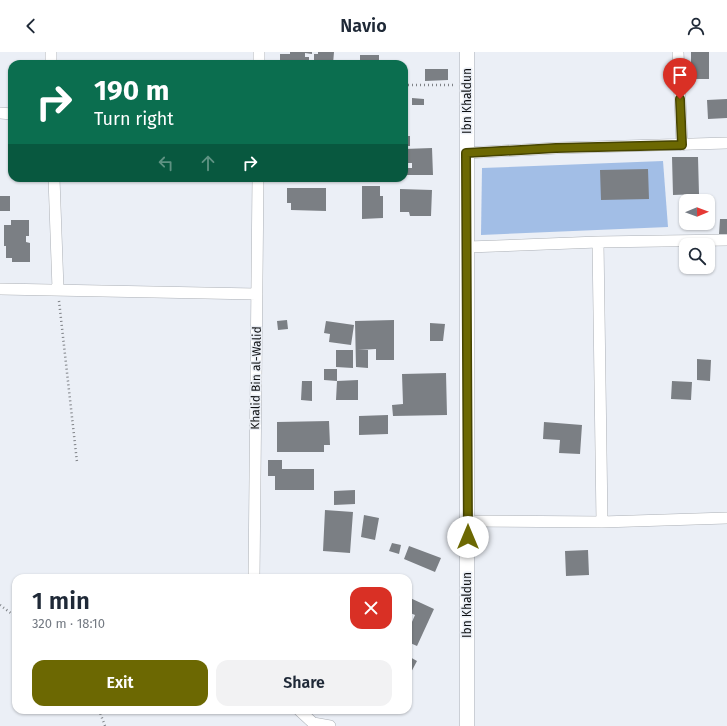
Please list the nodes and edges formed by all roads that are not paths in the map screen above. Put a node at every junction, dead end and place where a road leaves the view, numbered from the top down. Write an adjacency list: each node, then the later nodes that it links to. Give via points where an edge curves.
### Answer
1 (467, 52): 5 (street, Ibn Khaldun)
2 (678, 52): 4 (street)
3 (727, 144): 4 (street)
4 (682, 145): 5 (street)
5 (466, 153): 10 (street, Ibn Khaldun)
6 (54, 182): 12 (street)
7 (258, 182): 13 (street, Khalid Bin al-Walid)
8 (727, 240): 9 (street)
9 (598, 242): 10 (street); 16 (street)
10 (468, 247): 15 (street, Ibn Khaldun)
11 (0, 289): 12 (street)
12 (58, 289): 13 (street)
13 (257, 294): 17 (street, Khalid Bin al-Walid)
14 (727, 518): 16 (street)
15 (468, 521): 16 (street); 21 (street, Ibn Khaldun)
16 (602, 522)
17 (254, 574)
18 (302, 714): 19 (street)
19 (312, 725): 20 (street)
20 (330, 726)
21 (467, 726)

